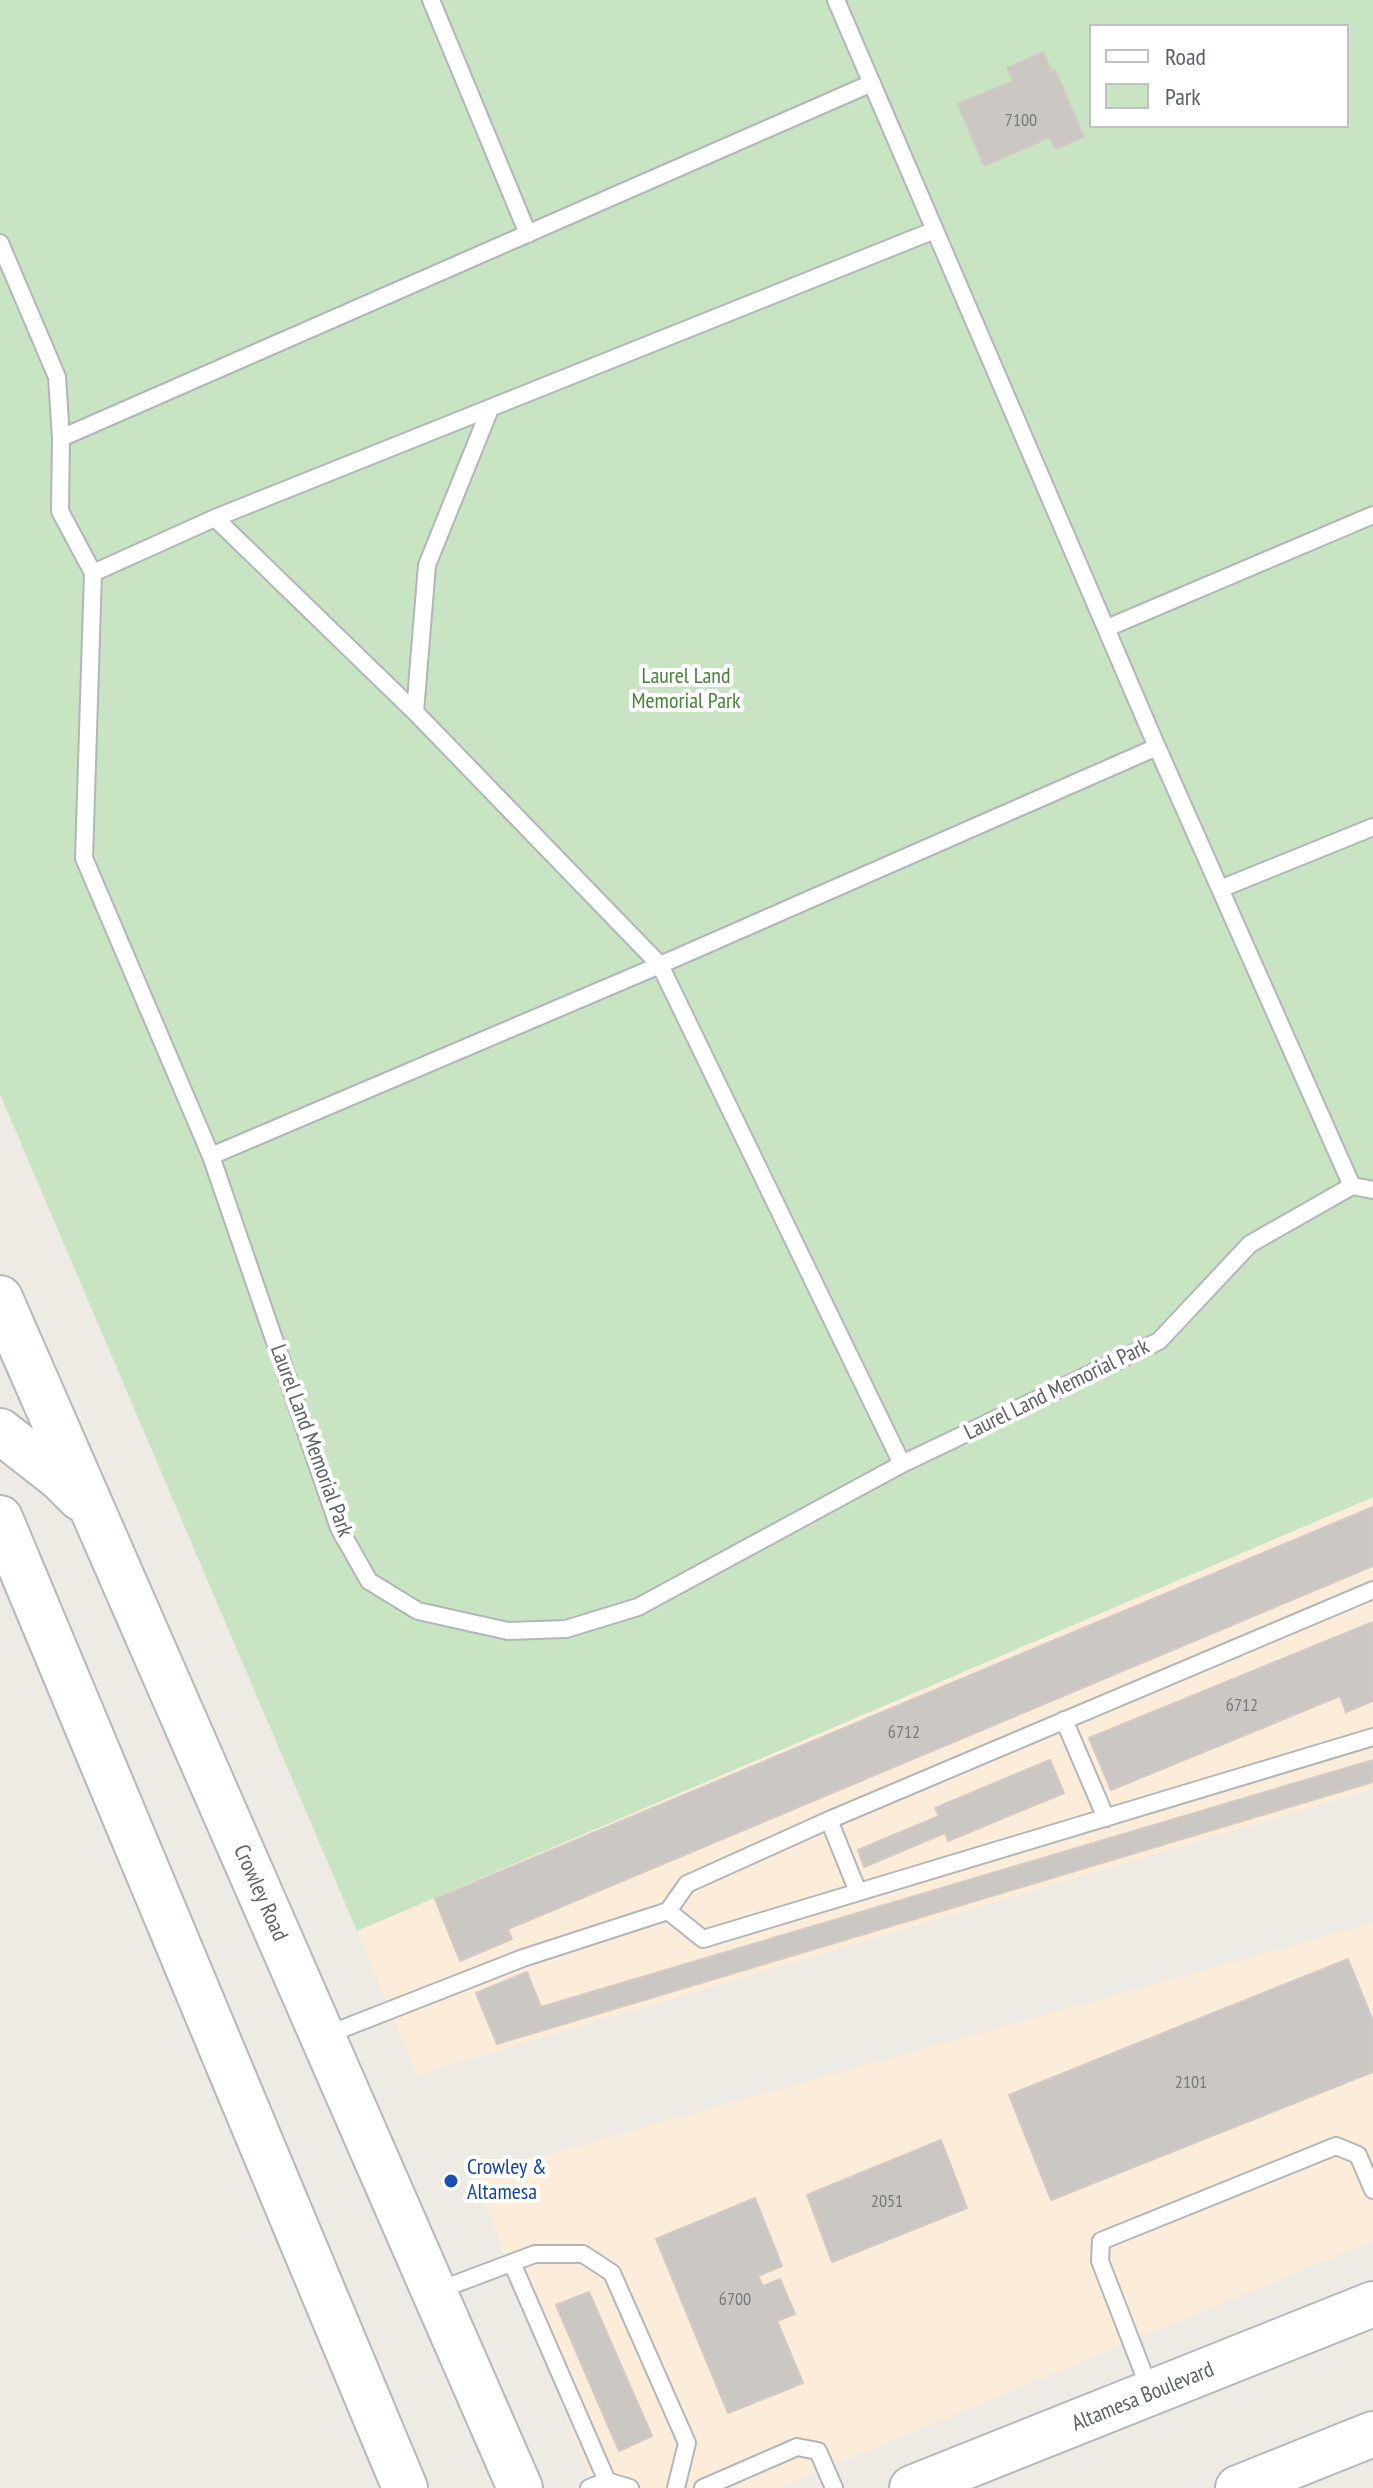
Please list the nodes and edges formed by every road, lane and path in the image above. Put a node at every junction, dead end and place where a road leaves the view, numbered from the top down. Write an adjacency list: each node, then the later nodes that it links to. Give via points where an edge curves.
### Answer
1 (431, 0): 5 (lane)
2 (836, 0): 3 (lane)
3 (872, 83): 4 (lane); 5 (lane)
4 (935, 230): 7 (lane); 12 (lane)
5 (528, 234): 8 (lane)
6 (0, 243): 8 (lane, Laurel Land Memorial Park, via 57,377)
7 (490, 409): 10 (lane); 13 (lane, via 427,565)
8 (61, 438): 11 (lane, Laurel Land Memorial Park, via 60,511)
9 (1373, 515): 12 (lane)
10 (215, 518): 11 (lane); 13 (lane)
11 (93, 573): 18 (lane, Laurel Land Memorial Park, via 84,858)
12 (1107, 628): 14 (lane)
13 (415, 712): 17 (lane)
14 (1157, 747): 16 (lane); 17 (lane)
15 (1373, 827): 16 (lane)
16 (1220, 889): 19 (lane)
17 (660, 965): 18 (lane); 23 (lane)
18 (211, 1156): 23 (lane, Laurel Land Memorial Park, via 339,1528 369,1581 418,1611 508,1631 566,1629 638,1607)
19 (1352, 1186): 20 (lane); 23 (lane, Laurel Land Memorial Park, via 1250,1244 1159,1341)
20 (1373, 1190)
21 (0, 1298): 24 (main road, Crowley Road)
22 (0, 1431): 24 (main road)
23 (902, 1464)
24 (93, 1511): 33 (main road, Crowley Road)
25 (0, 1518): 41 (main road)
26 (1373, 1590): 27 (lane)
27 (1064, 1720): 29 (lane); 30 (lane)
28 (1373, 1737): 29 (lane)
29 (1106, 1818): 31 (lane)
30 (829, 1820): 31 (lane); 32 (lane, via 687,1884)
31 (858, 1892): 32 (lane, via 703,1939)
32 (668, 1911): 33 (lane, via 523,1958)
33 (323, 2036): 36 (main road, Crowley Road)
34 (1373, 2190): 38 (lane, via 1358,2155 1336,2146 1101,2241 1100,2261)
35 (512, 2263): 36 (lane); 40 (lane); 45 (lane, via 535,2254 583,2254 612,2273 687,2443)
36 (434, 2292): 42 (main road, Crowley Road)
37 (1373, 2304): 38 (main road, Altamesa Boulevard)
38 (1151, 2393): 48 (main road, Altamesa Boulevard)
39 (1373, 2434): 49 (main road)
40 (607, 2481): 43 (lane); 44 (lane)
41 (405, 2488)
42 (520, 2488)
43 (589, 2488)
44 (630, 2488)
45 (676, 2488)
46 (703, 2488): 47 (lane, via 797,2447 818,2451)
47 (834, 2488)
48 (912, 2488)
49 (1238, 2488)

